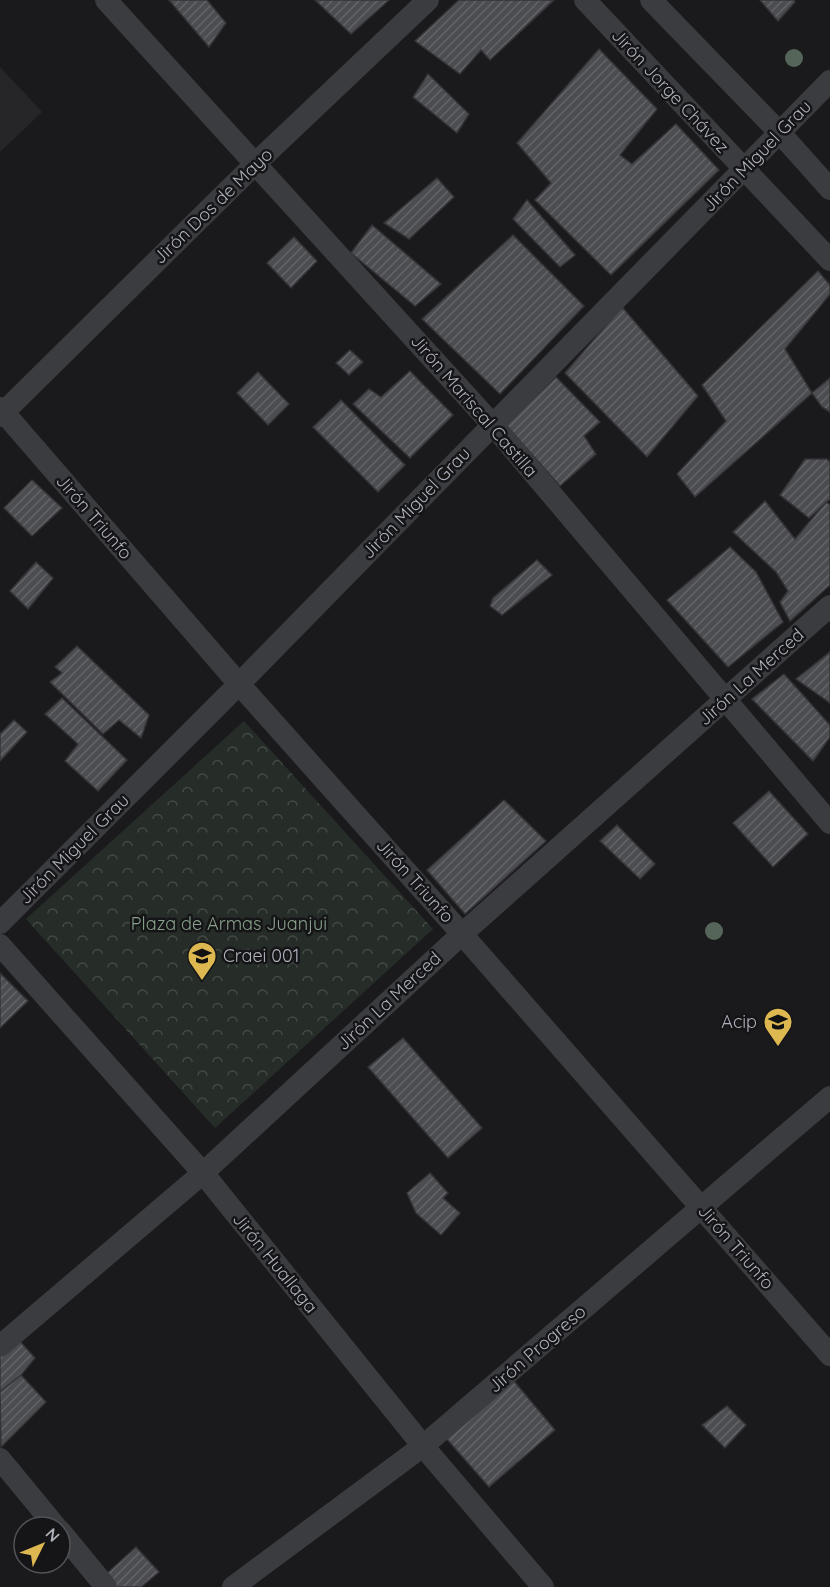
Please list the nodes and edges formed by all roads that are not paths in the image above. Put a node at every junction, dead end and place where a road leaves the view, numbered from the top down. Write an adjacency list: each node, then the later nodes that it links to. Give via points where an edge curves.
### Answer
1 (106, 0): 7 (street, Jirón Mariscal Castilla)
2 (428, 0): 7 (street, Jirón Dos de Mayo)
3 (585, 0): 8 (street, Jirón Jorge Chávez)
4 (651, 0): 6 (street)
5 (830, 81): 6 (street, Jirón Miguel Grau)
6 (780, 133): 8 (street, Jirón Miguel Grau); 9 (street)
7 (255, 164): 11 (street, Jirón Dos de Mayo); 12 (street, Jirón Mariscal Castilla)
8 (744, 170): 10 (street, Jirón Jorge Chávez); 12 (street, Jirón Miguel Grau)
9 (830, 189)
10 (830, 260)
11 (1, 412): 14 (street, Jirón Triunfo)
12 (492, 424): 14 (street, Jirón Miguel Grau); 15 (street, Jirón Mariscal Castilla)
13 (830, 606): 15 (street, Jirón La Merced)
14 (239, 684): 17 (street, Jirón Miguel Grau); 18 (street, Jirón Triunfo)
15 (725, 700): 16 (street, Jirón Mariscal Castilla); 18 (street, Jirón La Merced)
16 (830, 823)
17 (0, 924)
18 (462, 934): 21 (street, Jirón La Merced); 22 (street, Jirón Triunfo)
19 (0, 945): 21 (street, Jirón Huallaga)
20 (830, 1097): 22 (street, Jirón Progreso)
21 (203, 1173): 23 (street, Jirón La Merced); 25 (street, Jirón Huallaga)
22 (702, 1207): 24 (street, Jirón Triunfo); 25 (street, Jirón Progreso)
23 (0, 1346)
24 (830, 1355)
25 (423, 1446): 30 (street, Jirón Progreso); 31 (street, Jirón Huallaga)
26 (0, 1459): 27 (street)
27 (46, 1515)
28 (72, 1546): 29 (street)
29 (106, 1587)
30 (232, 1587)
31 (543, 1587)

